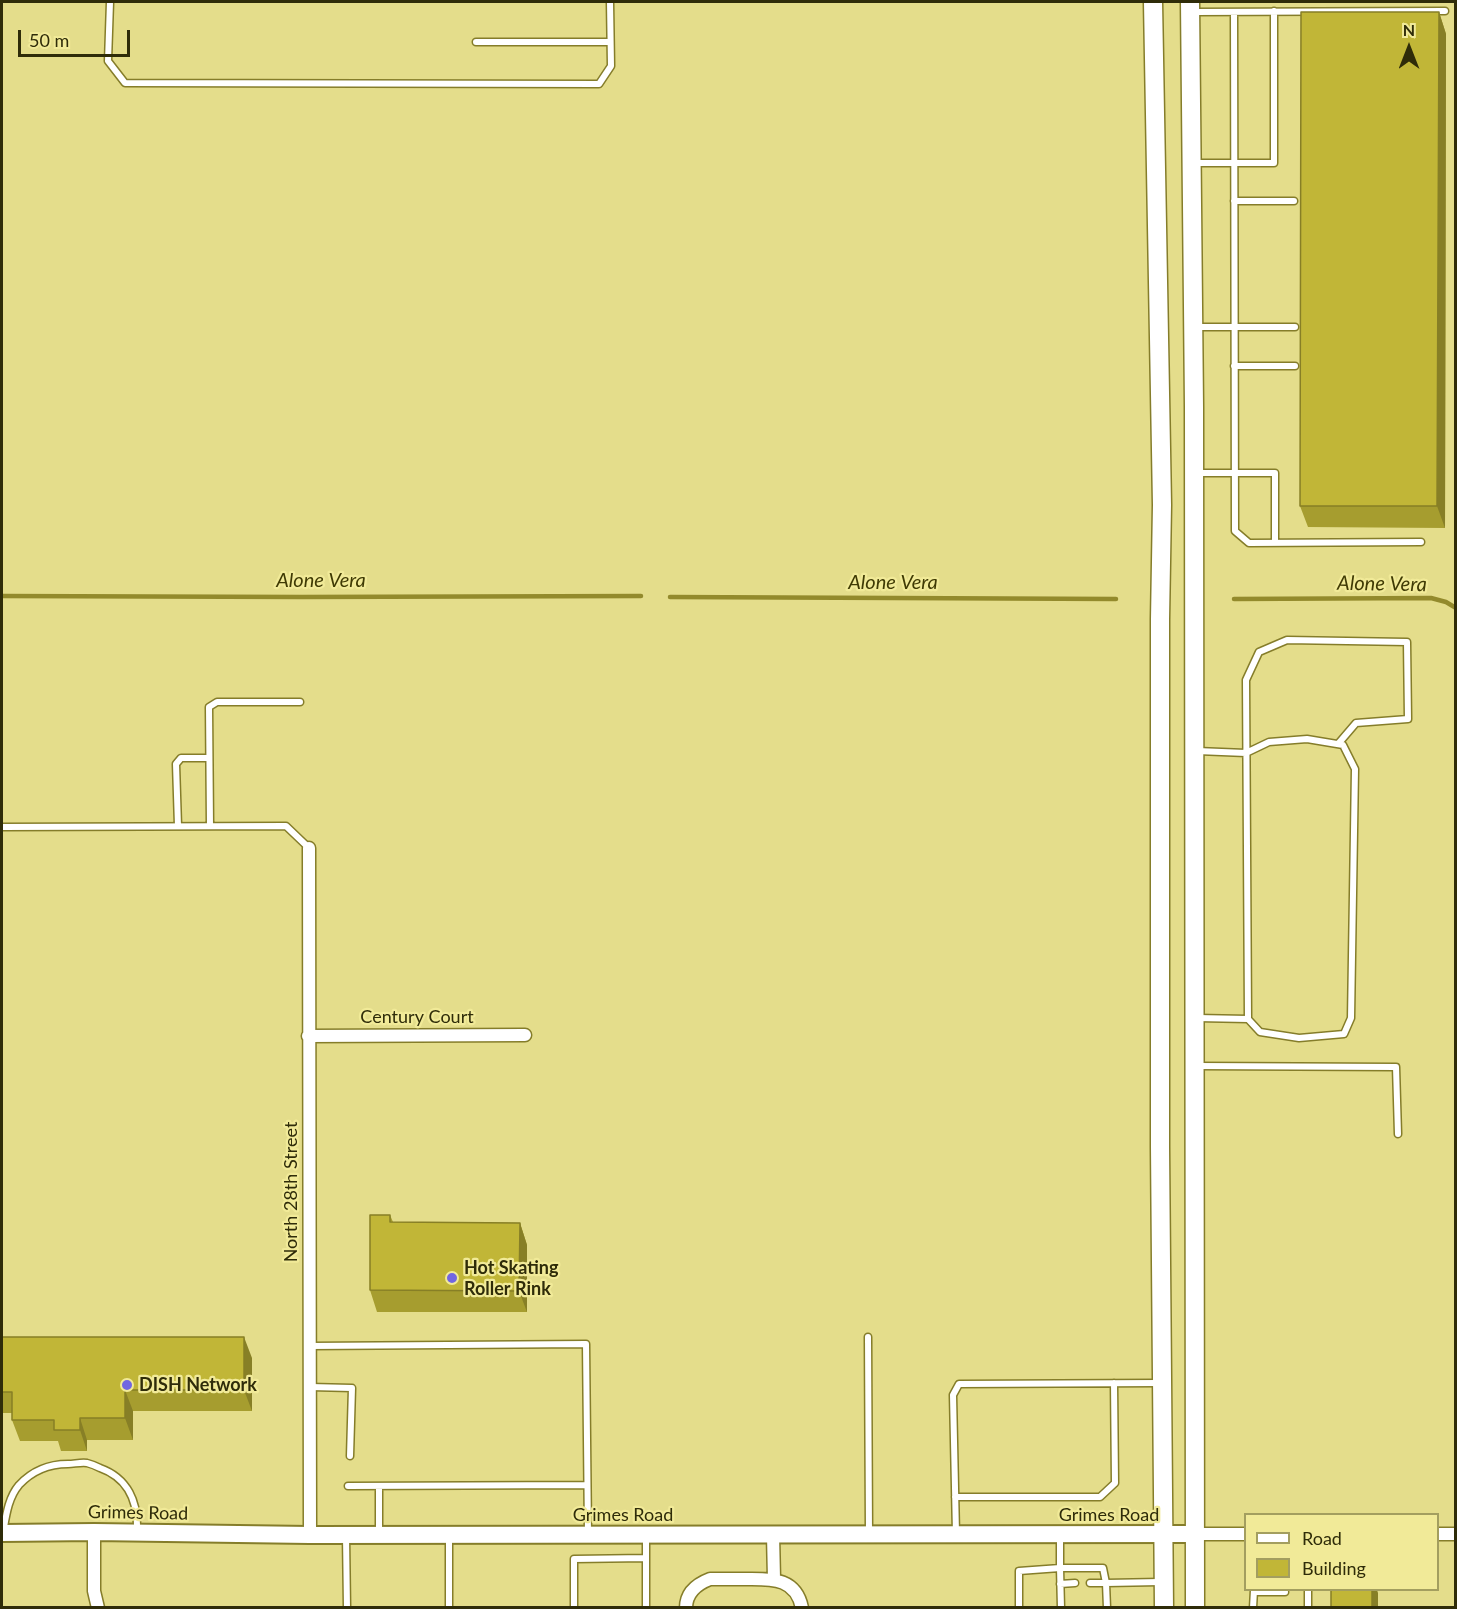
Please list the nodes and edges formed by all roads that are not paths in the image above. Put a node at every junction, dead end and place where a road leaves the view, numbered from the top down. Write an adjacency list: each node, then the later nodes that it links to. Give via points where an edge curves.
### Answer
1 (110, 2): 9 (lane, via 108,61 125,82 599,84 610,66)
2 (610, 2): 9 (lane)
3 (1153, 2): 41 (main road, via 1162,505)
4 (1190, 7): 6 (lane); 10 (main road)
5 (1445, 11): 7 (lane)
6 (1234, 12): 7 (lane); 11 (lane)
7 (1274, 12): 11 (lane, via 1274,163)
8 (476, 42): 9 (lane)
9 (610, 42)
10 (1192, 163): 11 (lane); 14 (main road)
11 (1234, 163): 12 (lane)
12 (1234, 201): 13 (lane); 15 (lane)
13 (1294, 201)
14 (1193, 327): 15 (lane); 19 (main road)
15 (1234, 327): 16 (lane); 17 (lane)
16 (1295, 327)
17 (1234, 366): 18 (lane); 20 (lane)
18 (1295, 366)
19 (1194, 473): 20 (lane); 25 (main road)
20 (1235, 473): 22 (lane, via 1235,531 1249,543); 22 (lane, via 1275,473)
21 (1421, 542): 22 (lane)
22 (1275, 543)
23 (300, 702): 27 (lane, via 217,702 209,707)
24 (1338, 744): 26 (lane, via 1307,739 1269,742); 26 (lane, via 1356,723 1408,719 1407,642 1287,640 1259,652 1246,680); 33 (lane, via 1343,745 1355,769 1351,1018 1344,1034 1299,1038 1260,1032)
25 (1194, 750): 26 (lane); 32 (main road)
26 (1246, 753): 33 (lane)
27 (209, 758): 28 (lane, via 181,758 176,764); 29 (lane)
28 (178, 826): 29 (lane); 30 (lane)
29 (210, 826): 31 (lane, via 286,826)
30 (2, 827)
31 (309, 848): 35 (street, North 28th Street)
32 (1194, 1018): 33 (lane); 36 (main road)
33 (1248, 1019)
34 (525, 1035): 35 (street, Century Court)
35 (308, 1036): 39 (street, North 28th Street)
36 (1194, 1066): 37 (lane, via 1396,1067); 54 (main road)
37 (1398, 1134)
38 (868, 1337): 65 (lane)
39 (309, 1346): 42 (street, North 28th Street); 44 (lane, via 586,1344)
40 (1114, 1383): 41 (lane); 47 (lane, via 1115,1484 1100,1497); 47 (lane, via 958,1384 953,1395)
41 (1162, 1383): 53 (main road)
42 (309, 1387): 43 (lane, via 352,1388); 58 (street, North 28th Street)
43 (350, 1456)
44 (587, 1485): 46 (lane); 62 (lane)
45 (348, 1486): 46 (lane)
46 (379, 1486): 60 (lane)
47 (956, 1497): 51 (lane)
48 (94, 1532): 49 (street, Grimes Road); 50 (street, Grimes Road); 77 (street, via 94,1591)
49 (137, 1532): 50 (lane, via 134,1500 124,1484 111,1472 88,1463 58,1464 34,1472 18,1486 9,1503); 58 (street, Grimes Road)
50 (2, 1533)
51 (956, 1534): 52 (street, Grimes Road); 65 (street, Grimes Road)
52 (1060, 1534): 53 (street, Grimes Road); 67 (lane)
53 (1164, 1534): 54 (street, Grimes Road); 69 (main road)
54 (1195, 1534): 55 (street, Grimes Road); 88 (main road)
55 (1244, 1534)
56 (1439, 1534): 57 (street)
57 (1455, 1534)
58 (310, 1535): 59 (street, Grimes Road)
59 (346, 1535): 60 (street, Grimes Road); 78 (lane)
60 (379, 1535): 61 (street, Grimes Road)
61 (449, 1535): 62 (street, Grimes Road); 79 (lane)
62 (588, 1535): 63 (street, Grimes Road)
63 (645, 1535): 64 (street, Grimes Road); 66 (lane)
64 (773, 1535): 65 (street, Grimes Road); 68 (street)
65 (869, 1535)
66 (646, 1558): 80 (lane, via 574,1559); 81 (lane)
67 (1060, 1568): 72 (lane, via 1103,1568); 73 (lane); 84 (lane, via 1019,1571)
68 (774, 1579): 82 (street, via 710,1579 693,1589); 83 (street, via 794,1590)
69 (1164, 1582): 72 (lane); 87 (main road)
70 (1075, 1583): 73 (lane)
71 (1090, 1583): 72 (lane)
72 (1106, 1583): 86 (lane)
73 (1060, 1584): 85 (lane)
74 (1254, 1591): 76 (lane); 89 (lane)
75 (1306, 1591): 90 (lane)
76 (1285, 1592)
77 (98, 1608)
78 (347, 1608)
79 (449, 1608)
80 (574, 1608)
81 (646, 1608)
82 (686, 1608)
83 (802, 1608)
84 (1019, 1608)
85 (1061, 1608)
86 (1107, 1608)
87 (1164, 1608)
88 (1195, 1608)
89 (1253, 1608)
90 (1308, 1608)

